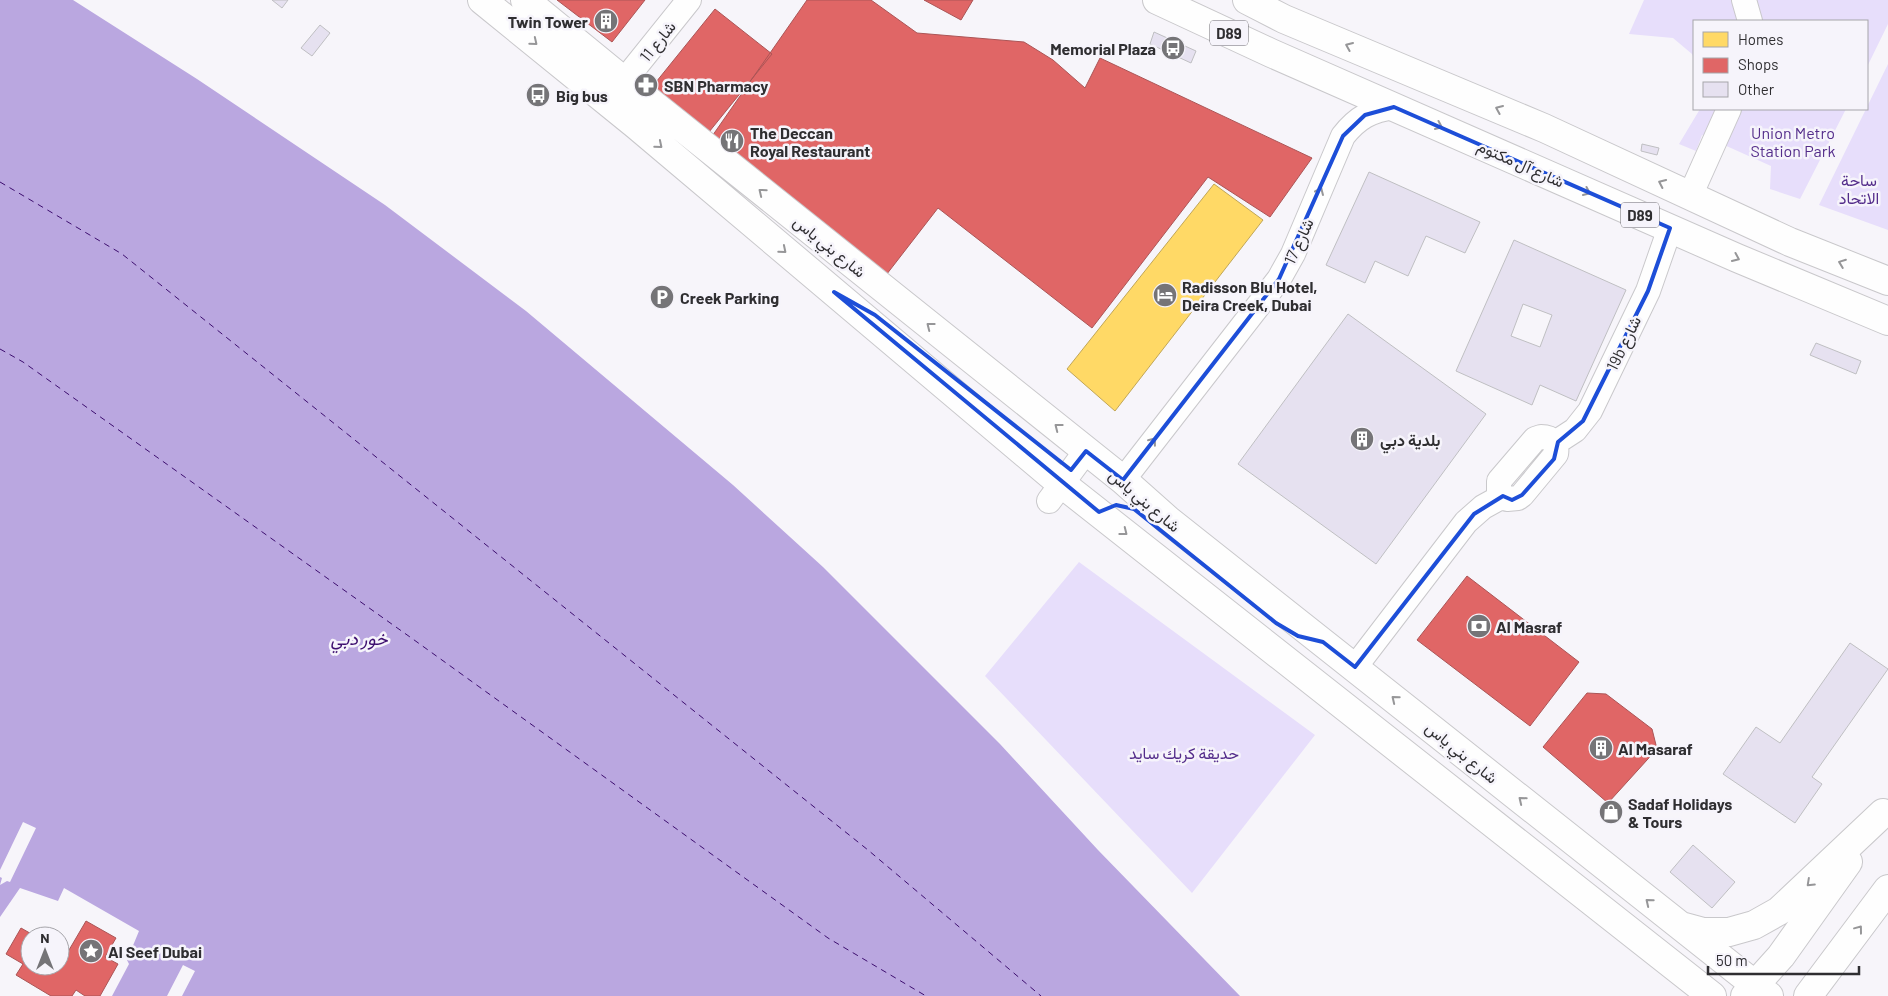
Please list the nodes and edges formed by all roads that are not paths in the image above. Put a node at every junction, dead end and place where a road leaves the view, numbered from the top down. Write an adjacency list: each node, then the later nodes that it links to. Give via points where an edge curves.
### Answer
1 (482, 0): 17 (main road, شارع بني ياس, one-way to 17, via 834,292 876,315)
2 (525, 0): 10 (main road, شارع بني ياس)
3 (689, 0): 10 (street, شارع 11)
4 (1157, 0): 9 (main road, شارع آل مكتوم / D89)
5 (1247, 0): 7 (main road, D89)
6 (1744, 0): 8 (street)
7 (1284, 19): 9 (main road); 13 (main road, D89, one-way to 7, via 1544,128)
8 (1750, 20)
9 (1271, 53): 11 (main road, شارع آل مكتوم / D89)
10 (624, 82): 17 (main road, شارع بني ياس, one-way to 10)
11 (1394, 107): 14 (main road, شارع آل مكتوم / D89, one-way to 14); 18 (street, شارع 17, one-way to 11, via 1279,279 1293,254 1343,136 1364,115)
12 (1729, 110): 13 (street)
13 (1690, 196): 15 (main road, D89, one-way to 13, via 1790,242)
14 (1670, 228): 16 (main road, شارع آل مكتوم / D89, one-way to 16); 21 (street, 19b شارع, via 1648,291 1590,411 1575,430 1555,443 1554,459 1522,495 1512,500 1503,496 1482,507 1466,522)
15 (1888, 281)
16 (1888, 321)
17 (1067, 476): 18 (main road, via 1103,493); 19 (main road, شارع بني ياس)
18 (1123, 480): 20 (main road, شارع بني ياس, via 1168,520)
19 (1099, 512): 20 (main road, via 1116,505 1134,509 1276,623 1298,636); 26 (main road, شارع بني ياس, one-way to 26)
20 (1323, 642): 21 (main road, شارع بني ياس)
21 (1355, 667): 24 (main road, شارع بني ياس, one-way to 21)
22 (1886, 810): 24 (main road, one-way to 24, via 1779,911 1754,925 1729,932 1703,932); 25 (main road)
23 (1888, 890): 27 (main road, one-way to 23)
24 (1678, 925): 25 (main road, شارع بني ياس)
25 (1757, 993)
26 (1712, 996)
27 (1808, 996)

